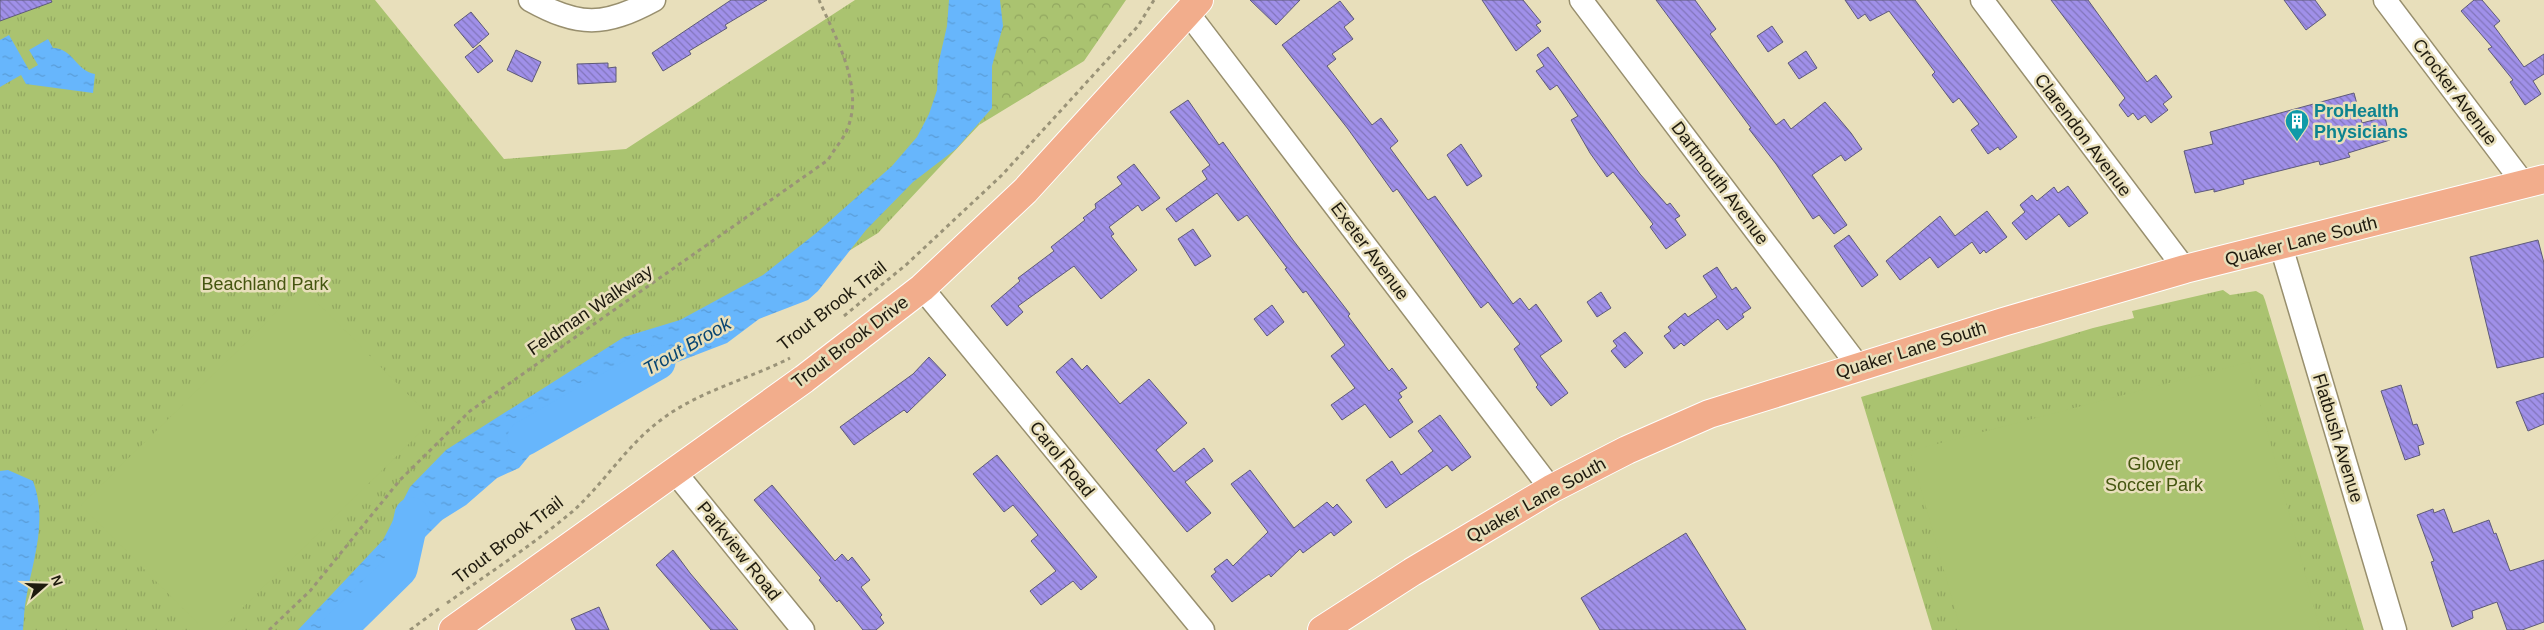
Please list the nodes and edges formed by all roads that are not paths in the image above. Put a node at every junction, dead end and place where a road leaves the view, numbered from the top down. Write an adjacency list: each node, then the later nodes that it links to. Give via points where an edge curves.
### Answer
1 (530, 0): 2 (street, via 558,15 586,20 615,17)
2 (654, 0)
3 (1581, 0): 11 (street, Dartmouth Avenue)
4 (1982, 0): 9 (street, Clarendon Avenue)
5 (2385, 0): 7 (street, Crocker Avenue)
6 (1194, 6): 10 (main road, Trout Brook Drive, via 1024,191); 13 (street, Exeter Avenue)
7 (2534, 182): 8 (main road, Quaker Lane South)
8 (2281, 246): 9 (main road, Quaker Lane South); 18 (street, Flatbush Avenue)
9 (2185, 269): 11 (main road, Quaker Lane South)
10 (922, 288): 12 (main road, Trout Brook Drive); 16 (street, Carol Road)
11 (1859, 367): 13 (main road, Quaker Lane South, via 1709,414 1627,450)
12 (674, 471): 14 (main road, Trout Brook Drive); 15 (street, Parkview Road)
13 (1552, 489): 17 (main road, Quaker Lane South)
14 (453, 630)
15 (803, 630)
16 (1202, 630)
17 (1322, 630)
18 (2396, 630)

